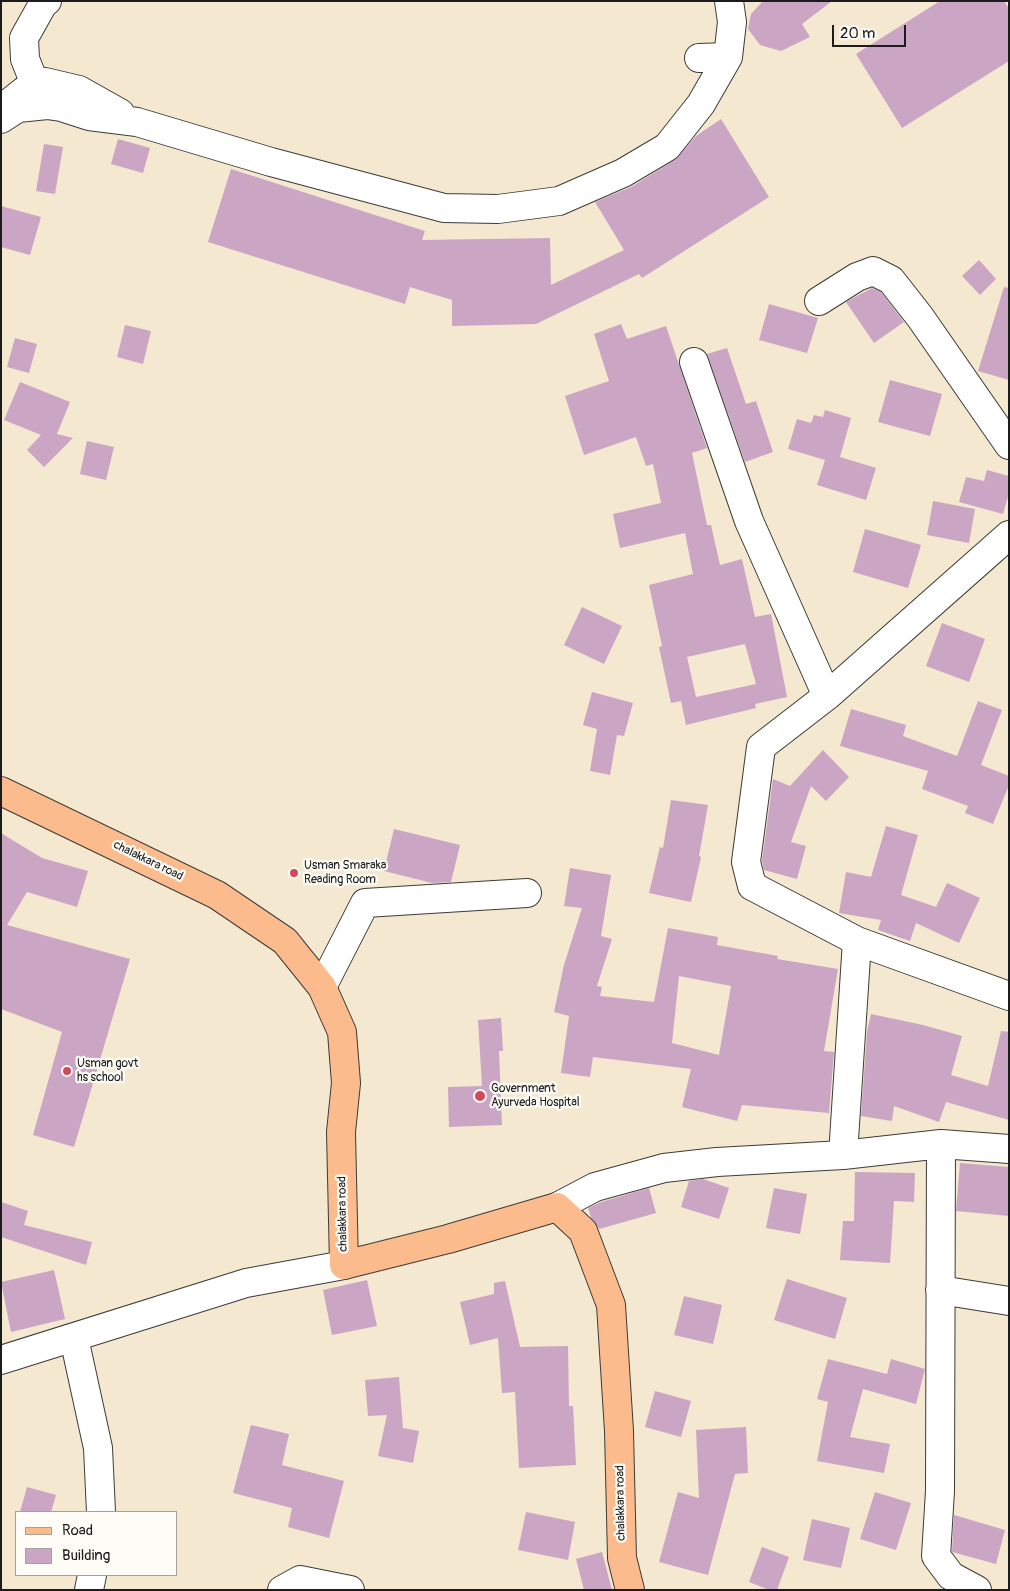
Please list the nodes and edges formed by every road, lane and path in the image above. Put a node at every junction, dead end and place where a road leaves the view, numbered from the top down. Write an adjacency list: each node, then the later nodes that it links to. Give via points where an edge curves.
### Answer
1 (46, 1): 5 (street, via 24,38 25,59)
2 (729, 1): 3 (street, via 732,22)
3 (728, 57): 4 (street); 7 (street, via 701,104 667,147 623,173 559,201 498,210 444,208)
4 (699, 58)
5 (35, 84): 6 (street, via 9,103); 7 (street, via 45,82 79,90)
6 (1, 119): 7 (street, via 18,108 47,105 90,116)
7 (137, 122)
8 (819, 301): 10 (street, via 857,277 873,271 891,280)
9 (694, 362): 12 (street, via 749,521)
10 (1009, 445)
11 (1009, 535): 12 (street)
12 (827, 696): 15 (street, via 761,747 746,862 752,886)
13 (1, 791): 16 (main road, chalakkara road, via 217,895 285,941)
14 (527, 893): 16 (street, via 365,903)
15 (857, 941): 17 (street); 20 (street)
16 (322, 987): 22 (main road, chalakkara road, via 342,1032 346,1083 341,1132)
17 (1009, 996)
18 (941, 1144): 19 (street); 20 (street); 23 (street)
19 (1009, 1148)
20 (843, 1155): 21 (street, via 664,1168 595,1187)
21 (557, 1207): 22 (main road, chalakkara road); 33 (main road, chalakkara road, via 583,1231 611,1305 619,1431 622,1558)
22 (344, 1265): 25 (street, via 246,1283)
23 (940, 1290): 24 (street); 29 (street, via 940,1492 936,1556)
24 (1009, 1301)
25 (74, 1338): 26 (street); 27 (street, via 98,1448)
26 (1, 1360)
27 (101, 1511)
28 (92, 1576): 30 (street)
29 (950, 1583): 34 (street)
30 (89, 1590)
31 (282, 1590): 32 (street, via 300,1580)
32 (350, 1590)
33 (630, 1590)
34 (977, 1590)

